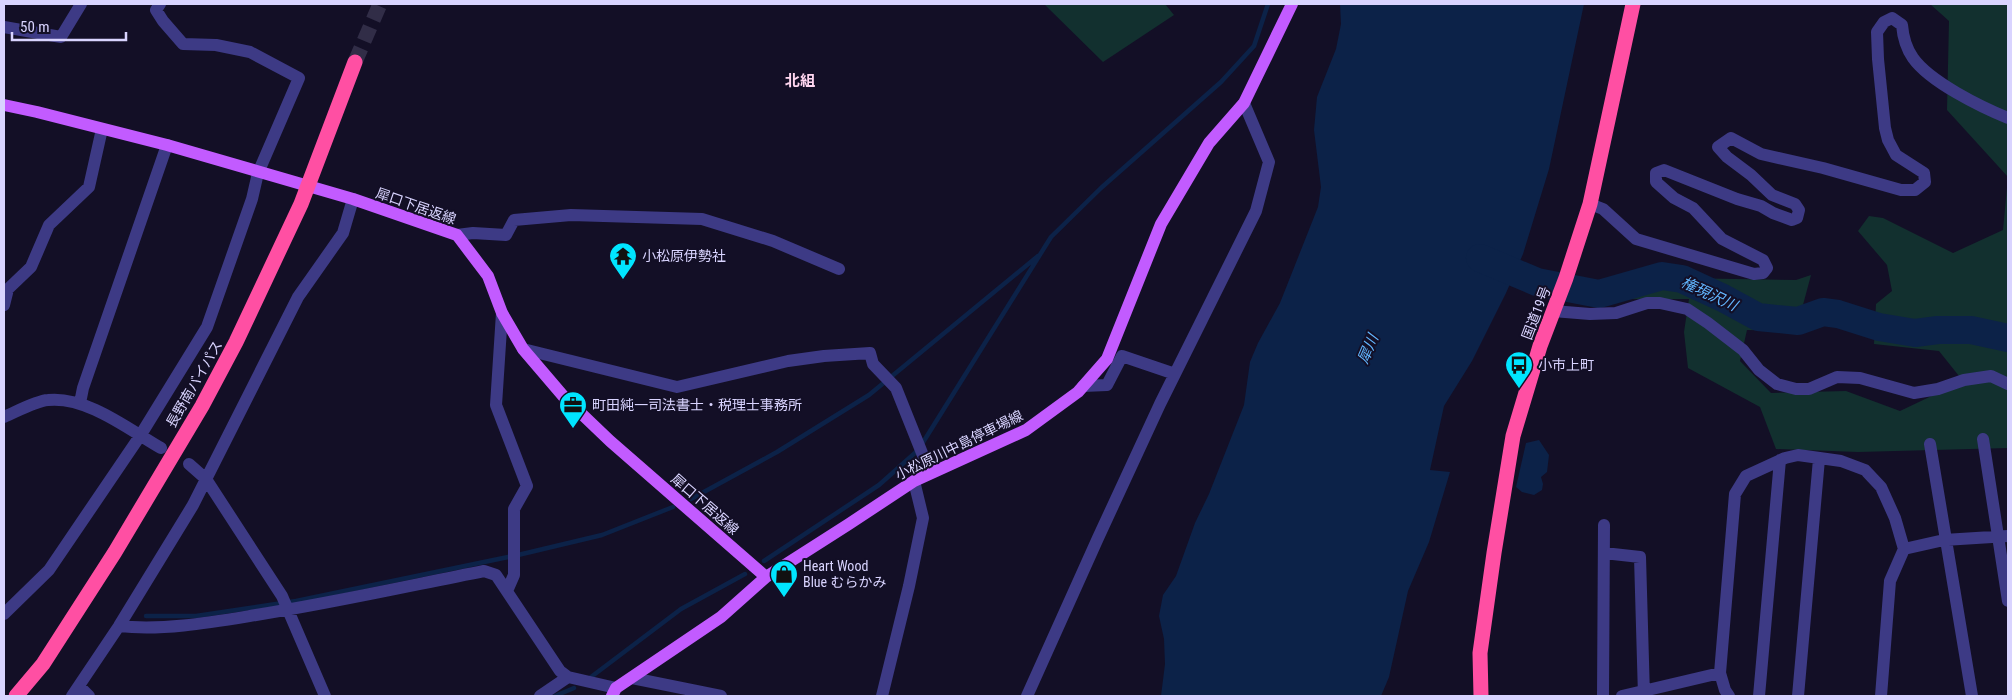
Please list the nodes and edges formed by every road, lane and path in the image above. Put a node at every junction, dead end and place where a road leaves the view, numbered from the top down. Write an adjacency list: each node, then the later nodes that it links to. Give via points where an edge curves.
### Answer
1 (81, 4): 5 (street, via 61,37)
2 (160, 4): 12 (street, via 156,10 183,44 216,45 250,52 299,78)
3 (1292, 4): 7 (main road, 小松原川中島停車場線)
4 (1633, 4): 14 (highway, 国道19号)
5 (4, 27)
6 (355, 62): 53 (highway, 長野南バイパス, via 301,204 202,406 69,624 43,664)
7 (1244, 103): 21 (street, via 1269,162 1256,211); 23 (main road, 小松原川中島停車場線, via 1209,143 1161,224 1107,359)
8 (4, 105): 10 (main road, 犀口下居返線)
9 (2008, 118): 14 (street, via 1977,105 1931,75 1913,59 1904,41 1902,25 1892,18 1884,22 1877,32 1885,128 1896,154 1924,173 1925,182 1915,190 1901,190 1761,154 1731,138 1718,147 1772,195 1796,204 1799,210 1797,218 1785,219 1761,206 1664,170 1656,173 1656,182 1674,198 1693,208 1722,239 1763,260 1767,268 1764,274 1754,274 1636,239 1603,209)
10 (102, 130): 11 (main road, 犀口下居返線); 17 (street, via 89,187 49,225 31,267 8,290)
11 (166, 145): 12 (main road, 犀口下居返線); 24 (street)
12 (258, 173): 13 (main road, 犀口下居返線); 26 (street, via 207,327)
13 (352, 199): 15 (main road, 犀口下居返線); 34 (street, via 343,233 298,297)
14 (1590, 204): 18 (highway, 国道19号)
15 (457, 235): 16 (street, via 506,235 514,220 571,215 702,219 773,241); 19 (main road, 犀口下居返線, via 488,276)
16 (839, 269)
17 (4, 305)
18 (1556, 306): 22 (street, via 1590,314 1616,313 1648,303 1686,309 1744,350 1777,384 1796,389 1809,390 1838,377 1860,378 1914,393 1990,376); 60 (highway, 国道19号, via 1540,346 1513,436 1480,653)
19 (502, 313): 20 (main road, 犀口下居返線); 42 (street, via 496,405 527,486 514,509 514,575)
20 (523, 349): 33 (street, via 677,387 788,361 870,353 873,364 896,388); 41 (main road, 犀口下居返線, via 564,397 610,441)
21 (1175, 374): 23 (street, via 1122,356 1107,385); 59 (street)
22 (2008, 384)
23 (1084, 386): 33 (main road, 小松原川中島停車場線, via 1026,430)
24 (80, 403): 25 (street, via 47,400); 26 (street)
25 (4, 417)
26 (140, 436): 29 (street); 45 (street, via 49,570)
27 (1983, 439): 37 (street)
28 (1930, 444): 38 (street)
29 (161, 448)
30 (1819, 459): 31 (street, via 1798,455); 39 (street, via 1841,461 1865,470 1881,487); 65 (street)
31 (1780, 460): 47 (street, via 1746,476 1735,494); 64 (street)
32 (189, 464): 34 (street)
33 (930, 473): 35 (main road, 小松原川中島停車場線)
34 (206, 479): 44 (street, via 282,596); 46 (street)
35 (914, 481): 41 (main road, 小松原川中島停車場線); 58 (street, via 924,518)
36 (1604, 525): 40 (street)
37 (2003, 536): 38 (street); 43 (street)
38 (1944, 540): 39 (street); 67 (street)
39 (1904, 549): 66 (street, via 1890,581)
40 (1604, 553): 52 (street, via 1640,557); 61 (street)
41 (766, 577): 49 (main road, 小松原川中島停車場線, via 721,617)
42 (507, 591): 44 (street, via 496,576 484,571); 48 (street, via 560,671)
43 (2008, 602)
44 (287, 610): 46 (street, via 217,622 135,628); 55 (street)
45 (4, 614)
46 (120, 626): 50 (street)
47 (1720, 674): 52 (street); 63 (street)
48 (568, 676): 51 (street); 56 (street)
49 (632, 678): 51 (main road, 小松原川中島停車場線); 57 (street)
50 (75, 691): 54 (street)
51 (614, 692)
52 (1644, 694): 62 (street)
53 (16, 696)
54 (89, 696)
55 (325, 696)
56 (540, 696)
57 (721, 696)
58 (882, 696)
59 (1028, 696)
60 (1481, 696)
61 (1603, 696)
62 (1622, 696)
63 (1729, 696)
64 (1759, 696)
65 (1798, 696)
66 (1881, 696)
67 (1972, 696)

